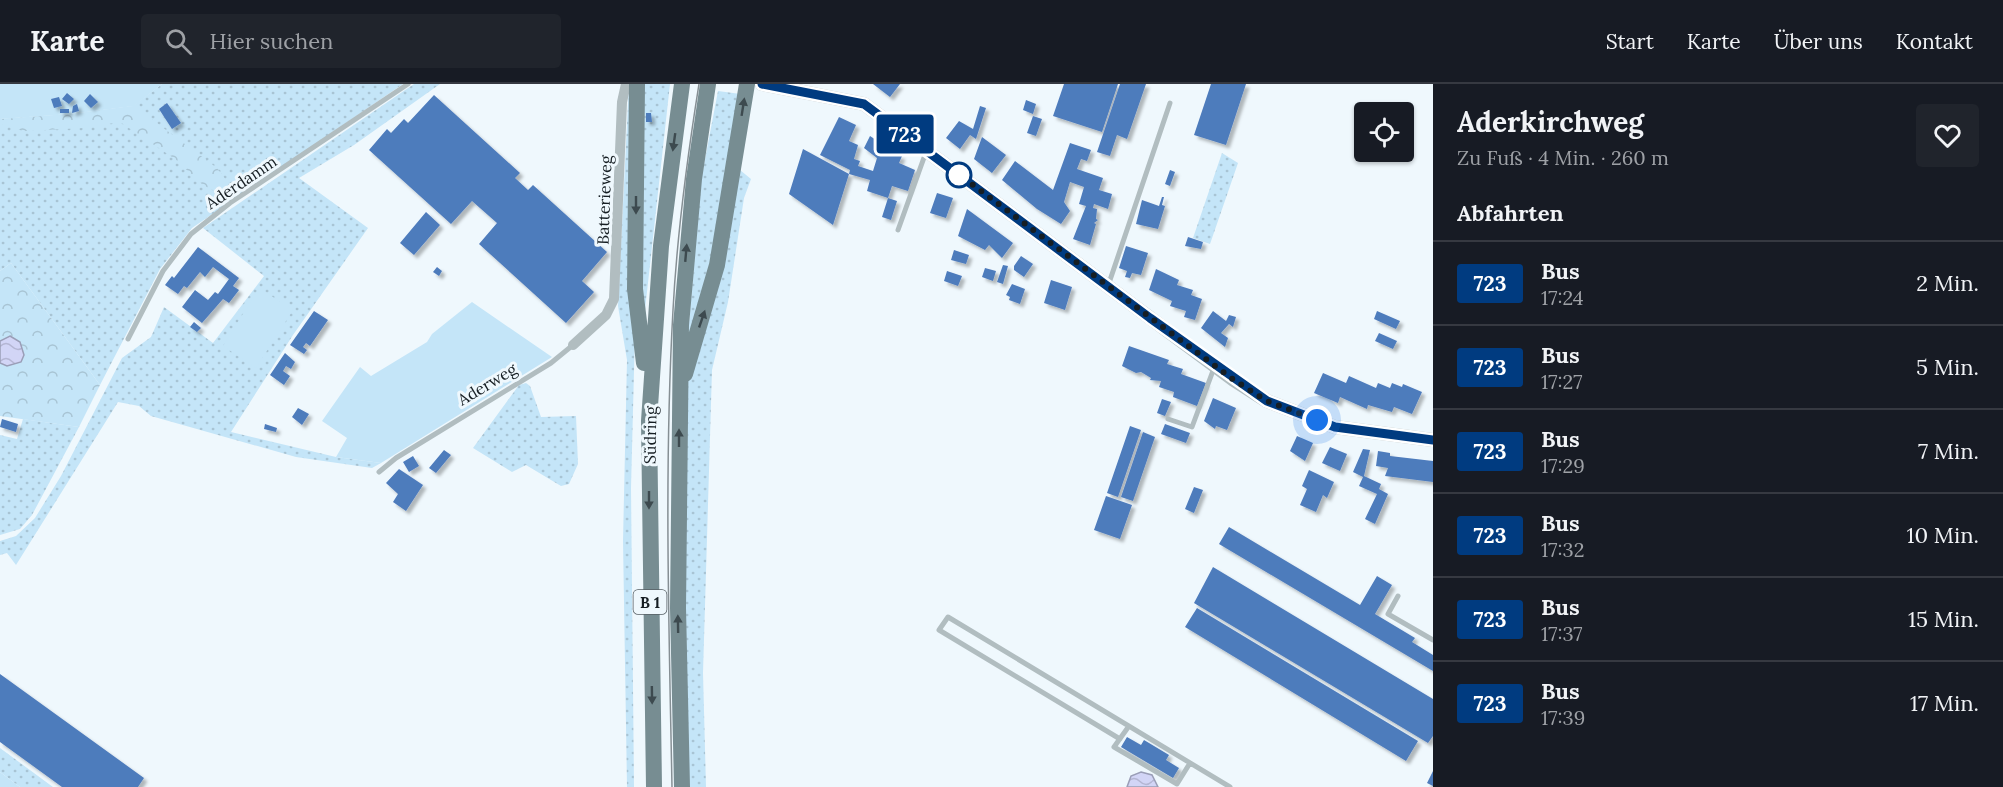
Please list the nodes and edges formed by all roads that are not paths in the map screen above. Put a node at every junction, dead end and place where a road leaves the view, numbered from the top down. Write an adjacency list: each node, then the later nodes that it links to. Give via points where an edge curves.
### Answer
1 (408, 84): 14 (lane, Aderdamm, via 230,203 191,234 163,271)
2 (626, 84): 13 (street, Batterieweg, via 622,102 616,287)
3 (637, 84): 19 (main road, one-way to 19, via 635,289)
4 (682, 84): 19 (main road, Südring / B 1, one-way to 19, via 661,246)
5 (708, 84): 17 (main road, Südring / B 1, one-way to 5, via 686,249)
6 (747, 84): 17 (main road, one-way to 6, via 717,266)
7 (762, 84): 8 (street)
8 (788, 86): 10 (street, via 864,104)
9 (1170, 103): 12 (lane)
10 (927, 150): 11 (lane); 12 (street)
11 (898, 230)
12 (1108, 287): 16 (street)
13 (606, 315): 15 (street, Aderweg)
14 (128, 339)
15 (573, 345): 21 (lane, Aderweg, via 551,363)
16 (1215, 366): 18 (lane, via 1192,428); 20 (street, via 1267,401 1335,427)
17 (679, 395): 28 (main road, Südring / B 1, one-way to 17)
18 (1168, 419)
19 (650, 421): 27 (main road, Südring / B 1, one-way to 27)
20 (1433, 440)
21 (379, 472)
22 (1398, 596): 23 (lane, via 1388,614)
23 (1433, 640)
24 (1129, 726): 25 (lane); 25 (lane, via 948,616 939,630); 26 (lane)
25 (1120, 739): 26 (lane, via 1114,747 1177,784)
26 (1190, 763): 29 (lane)
27 (654, 787)
28 (682, 787)
29 (1230, 787)

